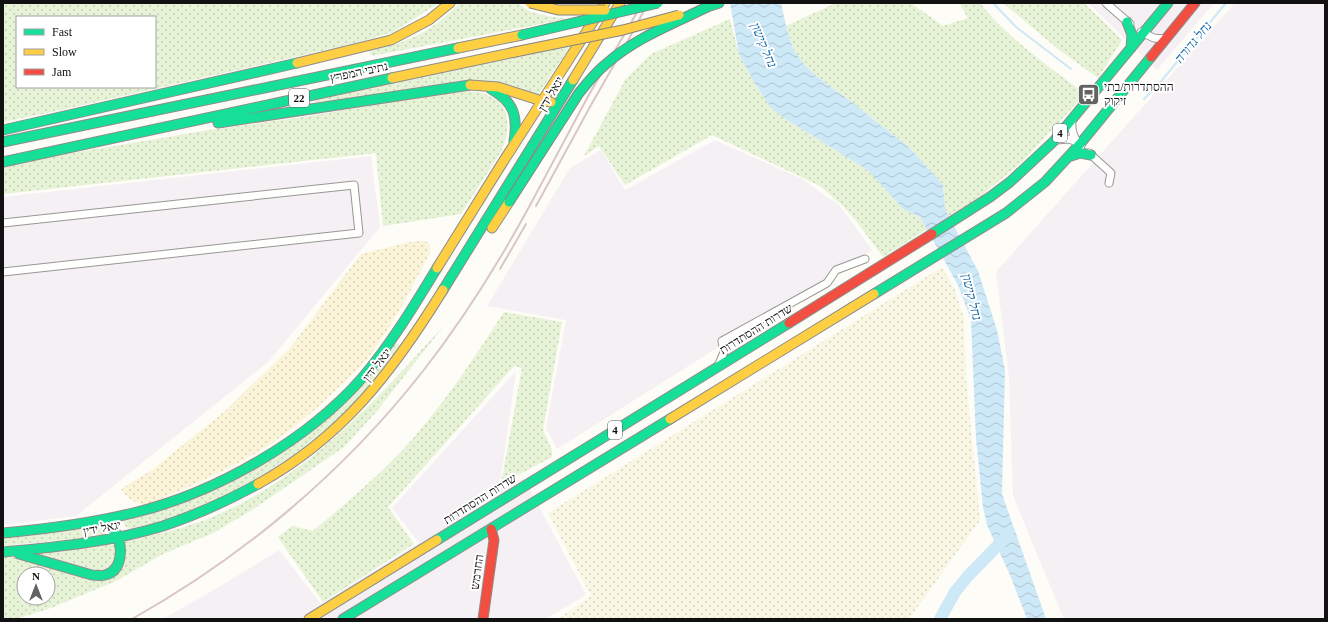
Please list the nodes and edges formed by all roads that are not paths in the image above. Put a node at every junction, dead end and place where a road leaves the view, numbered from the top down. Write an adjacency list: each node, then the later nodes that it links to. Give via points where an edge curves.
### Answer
1 (450, 3): 22 (main road, via 429,20 391,40)
2 (530, 3): 11 (main road, bridge, via 563,12)
3 (605, 3): 19 (main road, יגאל ידין)
4 (620, 3): 20 (main road, יגאל ידין)
5 (658, 3): 11 (main road, נתיבי המפרץ / 22, bridge)
6 (718, 3): 10 (main road, נתיבי המפרץ / 22)
7 (1106, 3): 12 (street)
8 (1168, 3): 13 (main road, שדרות ההסתדרות / 4)
9 (1195, 3): 15 (main road, 4)
10 (708, 7): 26 (main road, נתיבי המפרץ / 22, bridge, via 623,30); 36 (main road, bridge, via 634,42 603,65 586,83 479,249)
11 (637, 8): 17 (main road, נתיבי המפרץ / 22, bridge, via 522,35)
12 (1127, 22): 13 (street, via 1142,27); 14 (street); 16 (main road, via 1131,28)
13 (1150, 25): 14 (main road, שדרות ההסתדרות / 4)
14 (1143, 34): 15 (street, via 1156,39); 16 (main road, שדרות ההסתדרות / 4)
15 (1167, 38): 27 (main road, 4)
16 (1131, 48): 21 (main road, שדרות ההסתדרות / 4)
17 (281, 84): 22 (main road); 25 (main road, נתיבי המפרץ / 22)
18 (480, 85): 19 (main road, via 498,87); 26 (main road, via 451,86); 28 (main road, via 499,93 514,110 516,125)
19 (542, 101): 20 (main road); 28 (main road, יגאל ידין)
20 (560, 102): 36 (main road, יגאל ידין)
21 (1072, 119): 24 (main road, שדרות ההסתדרות / 4); 27 (street, via 1072,132)
22 (34, 124): 23 (main road)
23 (3, 130)
24 (1054, 141): 27 (street, via 1070,139); 38 (main road, שדרות ההסתדרות / 4, via 1010,182 978,206)
25 (3, 142)
26 (84, 144): 31 (main road, נתיבי המפרץ / 22)
27 (1080, 144): 29 (street); 30 (main road, 4)
28 (512, 146): 40 (main road, יגאל ידין, via 394,336 346,395 277,449 220,481 159,506)
29 (1091, 155): 30 (main road, via 1080,153); 32 (street, via 1111,173)
30 (1068, 157): 41 (main road, 4, via 1045,182 987,226)
31 (3, 162)
32 (1109, 183)
33 (3, 223): 35 (street, via 354,185 359,233)
34 (865, 259): 37 (street, via 836,270 827,283)
35 (3, 272)
36 (422, 325): 43 (main road, יגאל ידין, via 365,399 306,454 272,476 203,512)
37 (722, 341): 38 (street, via 732,350); 39 (street, via 724,352)
38 (743, 351): 39 (main road, שדרות ההסתדרות / 4)
39 (718, 366): 45 (main road, שדרות ההסתדרות / 4)
40 (105, 520): 42 (main road, יגאל ידין); 43 (main road, via 114,529)
41 (491, 530): 46 (main road, 4); 47 (main road, החרמש, via 494,540)
42 (3, 533)
43 (118, 538): 44 (main road, יגאל ידין, via 72,546); 44 (main road, via 121,549 119,564 113,572 103,576 92,576 29,556)
44 (3, 552)
45 (309, 619)
46 (343, 619)
47 (483, 619)

